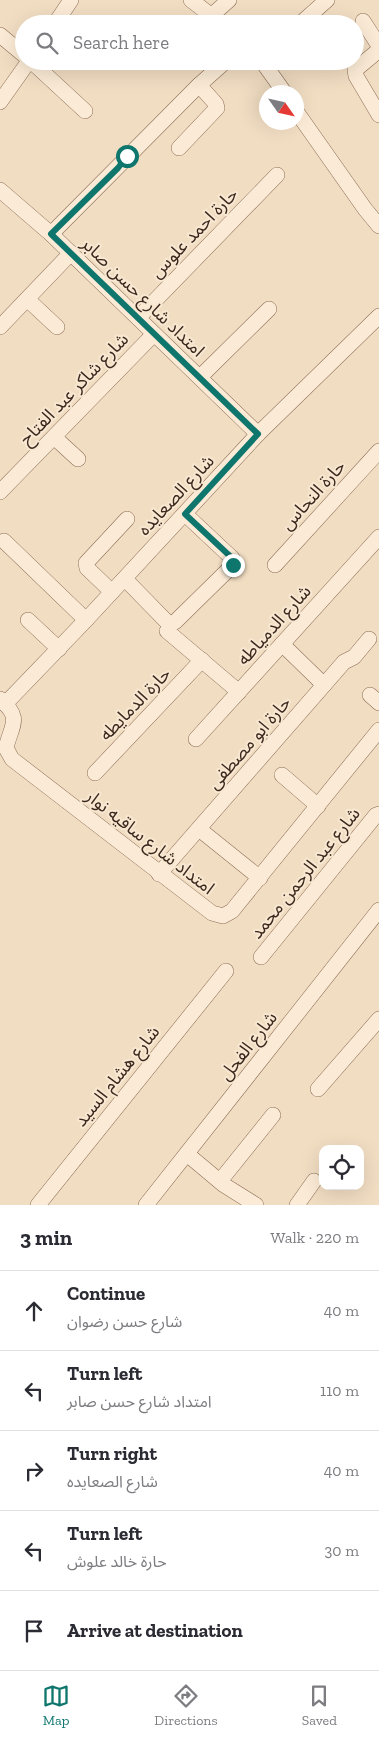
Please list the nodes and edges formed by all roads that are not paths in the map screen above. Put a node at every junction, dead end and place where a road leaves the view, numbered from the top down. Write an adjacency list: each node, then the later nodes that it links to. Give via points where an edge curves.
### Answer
1 (191, 0): 6 (street)
2 (229, 0): 7 (street)
3 (327, 0): 8 (street)
4 (66, 2): 5 (street)
5 (60, 15)
6 (210, 15)
7 (220, 15)
8 (310, 15)
9 (364, 23): 11 (street)
10 (0, 35): 12 (street)
11 (379, 46)
12 (15, 48)
13 (379, 50): 14 (street)
14 (364, 63)
15 (23, 70): 22 (street)
16 (40, 70): 23 (street)
17 (216, 70): 20 (street)
18 (268, 70): 21 (street)
19 (356, 70): 24 (street, via 356,76)
20 (199, 85): 26 (street, via 217,108); 30 (street)
21 (279, 85)
22 (0, 102)
23 (85, 111)
24 (379, 115)
25 (304, 122): 29 (street)
26 (179, 148)
27 (277, 175): 35 (street, حارة احمد علوس)
28 (0, 190): 30 (street, امتداد شارع حسن صابر)
29 (379, 226)
30 (51, 234): 31 (street, امتداد شارع حسن صابر)
31 (71, 253): 32 (street); 35 (street, امتداد شارع حسن صابر)
32 (27, 299): 36 (street); 37 (street)
33 (269, 309): 39 (street)
34 (379, 316): 40 (street, شارع الصعايده)
35 (138, 318): 38 (street, امتداد شارع حسن صابر)
36 (57, 326)
37 (0, 327)
38 (154, 334): 39 (street, امتداد شارع حسن صابر); 41 (street, شارع شاكر عبد الفتاح)
39 (200, 377): 40 (street, امتداد شارع حسن صابر)
40 (258, 434): 45 (street, شارع الصعايده)
41 (54, 437): 43 (street); 44 (street, شارع شاكر عبد الفتاح)
42 (379, 451): 49 (street, حارة النحاس)
43 (78, 458)
44 (0, 492)
45 (185, 514): 50 (street, شارع الصعايده); 50 (street, via 232,558 233,565 175,622 170,623)
46 (128, 519): 51 (street, via 86,563 87,568)
47 (379, 537): 56 (street, شارع الدمياطه)
48 (4, 541): 53 (street)
49 (275, 565)
50 (125, 579): 51 (street, شارع الصعايده)
51 (112, 592): 53 (street, شارع الصعايده)
52 (28, 620): 57 (street)
53 (86, 620): 57 (street, شارع الصعايده)
54 (167, 631): 58 (street)
55 (369, 638): 59 (street, حارة ابو مصطفى)
56 (282, 644): 59 (street); 60 (street, شارع الدمياطه)
57 (59, 649): 61 (street, شارع الصعايده)
58 (202, 660): 60 (street); 64 (street, حارة الدمايطه)
59 (324, 685): 68 (street, حارة ابو مصطفى)
60 (239, 692): 63 (street, شارع الدمياطه)
61 (3, 702): 69 (street, امتداد شارع ساقيه نوار, via 15,723 6,748 12,759)
62 (379, 730): 66 (street, امتداد شارع ساقيه نوار)
63 (196, 739)
64 (95, 773)
65 (282, 775): 66 (street)
66 (318, 806): 70 (street, امتداد شارع ساقيه نوار)
67 (379, 814): 72 (street, شارع عبد الرحمن محمد)
68 (199, 830): 69 (street, حارة ابو مصطفى); 70 (street)
69 (159, 874): 70 (street, امتداد شارع ساقيه نوار, via 212,913 223,916 232,911)
70 (260, 878)
71 (379, 910): 77 (street, شارع الفحل)
72 (261, 957)
73 (226, 970): 80 (street, شارع هشام السيد)
74 (379, 1019): 75 (street)
75 (318, 1089)
76 (273, 1115): 79 (street)
77 (187, 1154): 79 (street); 81 (street, شارع الفحل)
78 (314, 1181): 83 (street)
79 (220, 1182): 82 (street)
80 (38, 1205)
81 (146, 1205)
82 (256, 1205)
83 (297, 1205)

